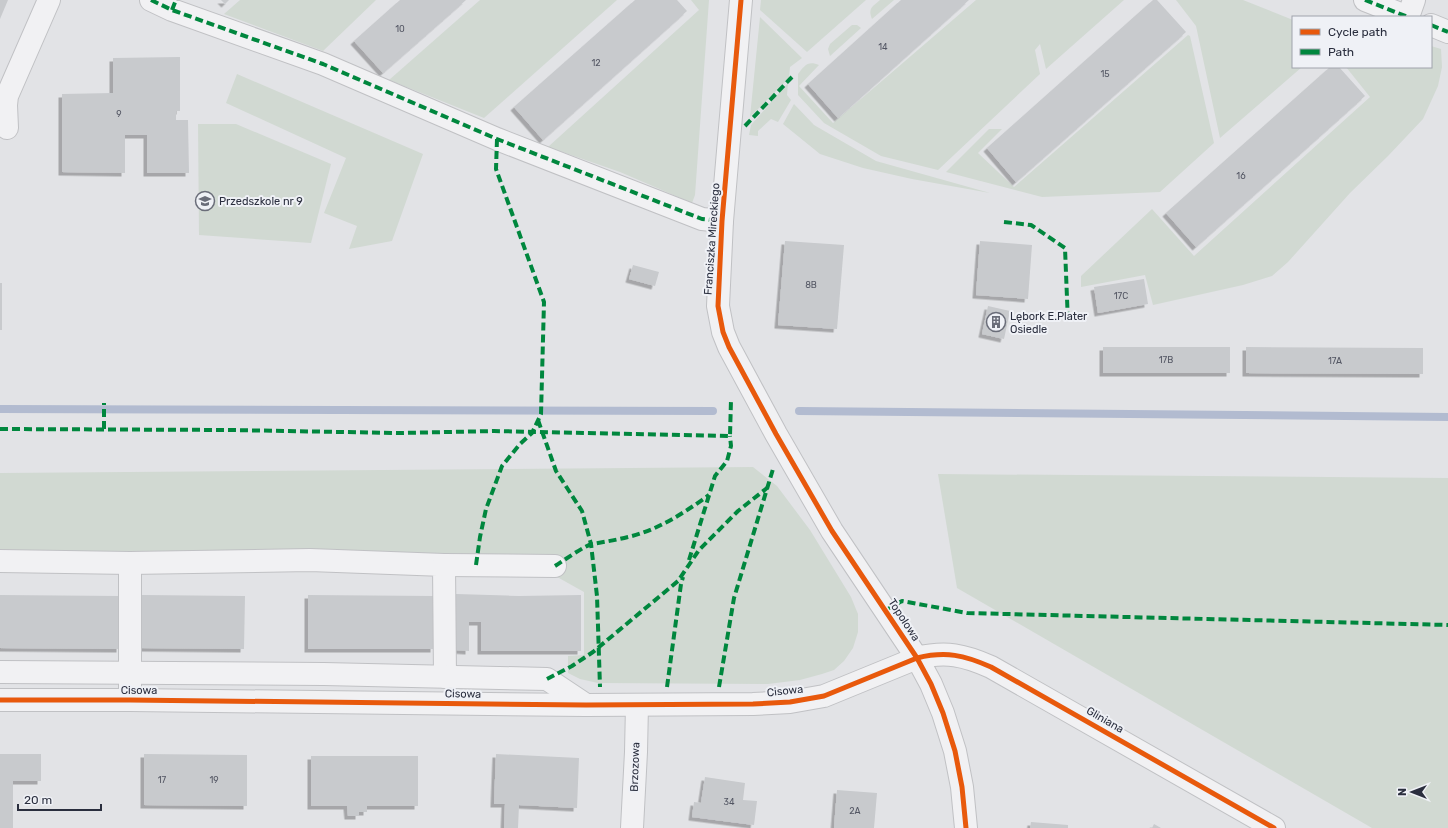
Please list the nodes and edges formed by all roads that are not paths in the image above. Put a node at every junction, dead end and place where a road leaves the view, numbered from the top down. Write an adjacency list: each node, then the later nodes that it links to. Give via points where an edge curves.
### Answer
1 (49, 0): 11 (street, via 7,96)
2 (151, 0): 6 (street)
3 (741, 0): 12 (street, Franciszka Mireckiego)
4 (1365, 0): 7 (street)
5 (1414, 0): 8 (street)
6 (174, 5): 12 (street, via 323,64 492,137 695,217)
7 (1405, 16)
8 (1408, 16)
9 (1432, 25): 10 (street)
10 (1448, 32)
11 (7, 128)
12 (722, 221): 13 (street, Franciszka Mireckiego, via 718,306 723,332 732,354)
13 (792, 461): 18 (street, Topolowa, via 832,531)
14 (0, 561): 15 (street)
15 (130, 563): 16 (street, via 310,560); 20 (street)
16 (444, 565): 17 (street); 21 (street)
17 (554, 566)
18 (917, 658): 25 (street, Cisowa, via 824,696 790,702); 27 (street, Topolowa, via 943,713 955,751); 28 (street, Gliniana, via 944,654 976,660 991,667)
19 (0, 672): 20 (street)
20 (129, 673): 21 (street); 23 (street)
21 (445, 677): 24 (street, via 547,679)
22 (0, 700): 23 (street, Cisowa)
23 (130, 700): 24 (street, Cisowa)
24 (586, 705): 25 (street, Cisowa)
25 (637, 705): 26 (street, Brzozowa)
26 (632, 828)
27 (966, 828)
28 (1274, 828)

